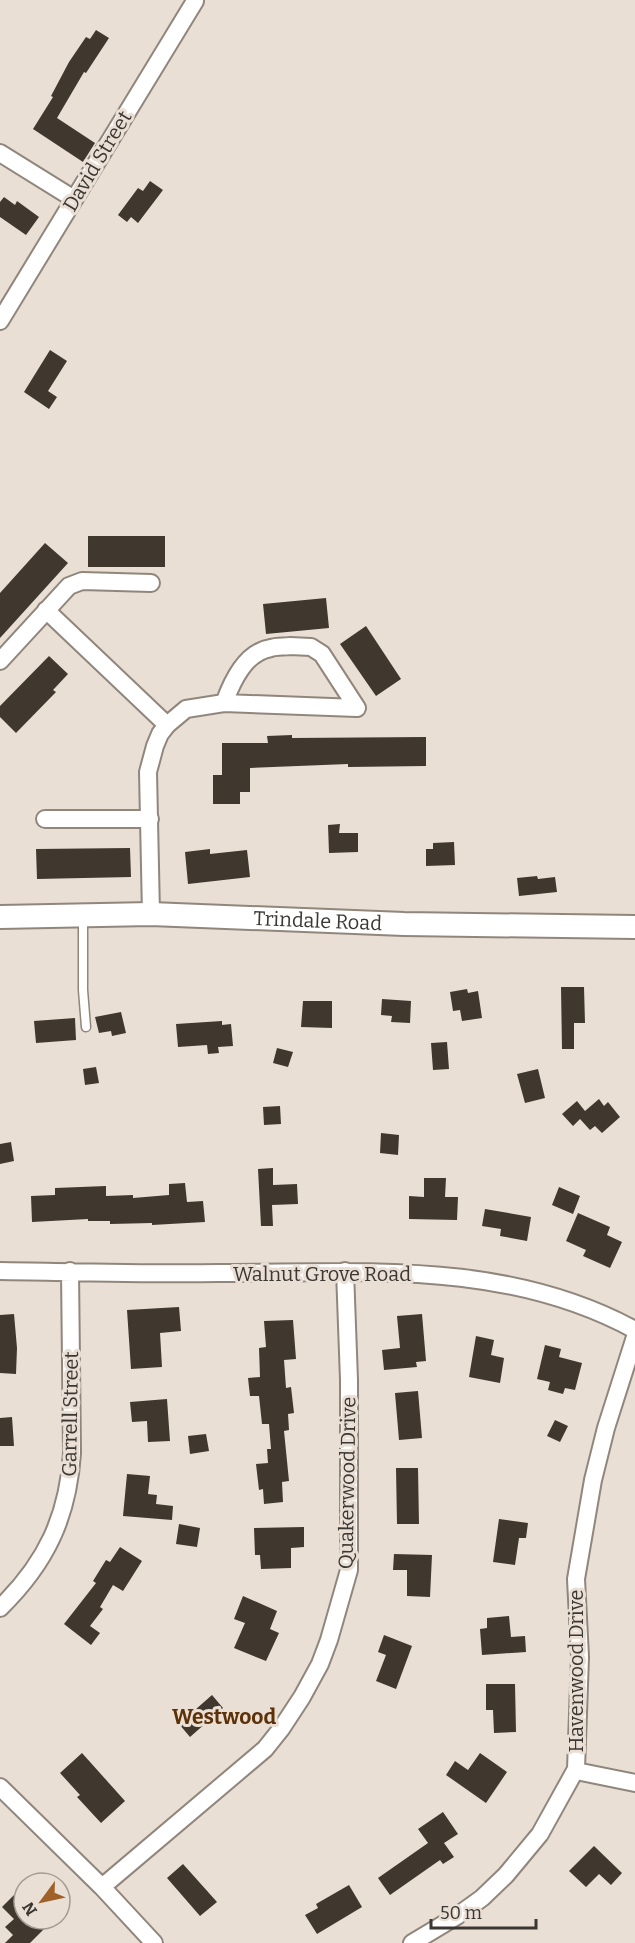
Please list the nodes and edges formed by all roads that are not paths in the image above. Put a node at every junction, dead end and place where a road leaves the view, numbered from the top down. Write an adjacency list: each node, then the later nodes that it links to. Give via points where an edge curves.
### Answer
1 (195, 1): 3 (street, David Street)
2 (0, 153): 3 (street)
3 (74, 199): 4 (street, David Street)
4 (0, 321)
5 (151, 583): 6 (street, via 82,581 69,586)
6 (46, 610): 7 (street); 9 (street)
7 (0, 661)
8 (224, 704): 8 (street, via 246,704 357,708 321,654 311,647 270,648 255,654 232,681); 9 (street, via 186,709)
9 (167, 725): 11 (street, via 155,746 148,772)
10 (45, 819): 11 (street)
11 (150, 819): 12 (street)
12 (151, 914): 13 (main road, Trindale Road); 15 (main road, Trindale Road, via 404,924)
13 (83, 915): 14 (main road, Trindale Road); 16 (lane)
14 (0, 917)
15 (635, 927)
16 (86, 1027)
17 (0, 1271): 19 (street, Walnut Grove Road)
18 (345, 1271): 19 (street, Walnut Grove Road); 20 (street, Walnut Grove Road, via 426,1274 508,1284 572,1301); 26 (street, Quakerwood Drive, via 349,1570 323,1656 302,1697 264,1749)
19 (70, 1272): 22 (street, Garrell Street, via 72,1453 67,1495 57,1527 33,1572)
20 (635, 1330)
21 (635, 1337): 23 (street, Havenwood Drive, via 593,1480 576,1579 580,1657)
22 (0, 1608)
23 (576, 1769): 24 (street); 28 (street, Havenwood Drive, via 540,1834 506,1875 482,1898)
24 (635, 1783)
25 (0, 1788): 26 (street)
26 (102, 1887): 27 (street)
27 (154, 1943)
28 (412, 1943)

